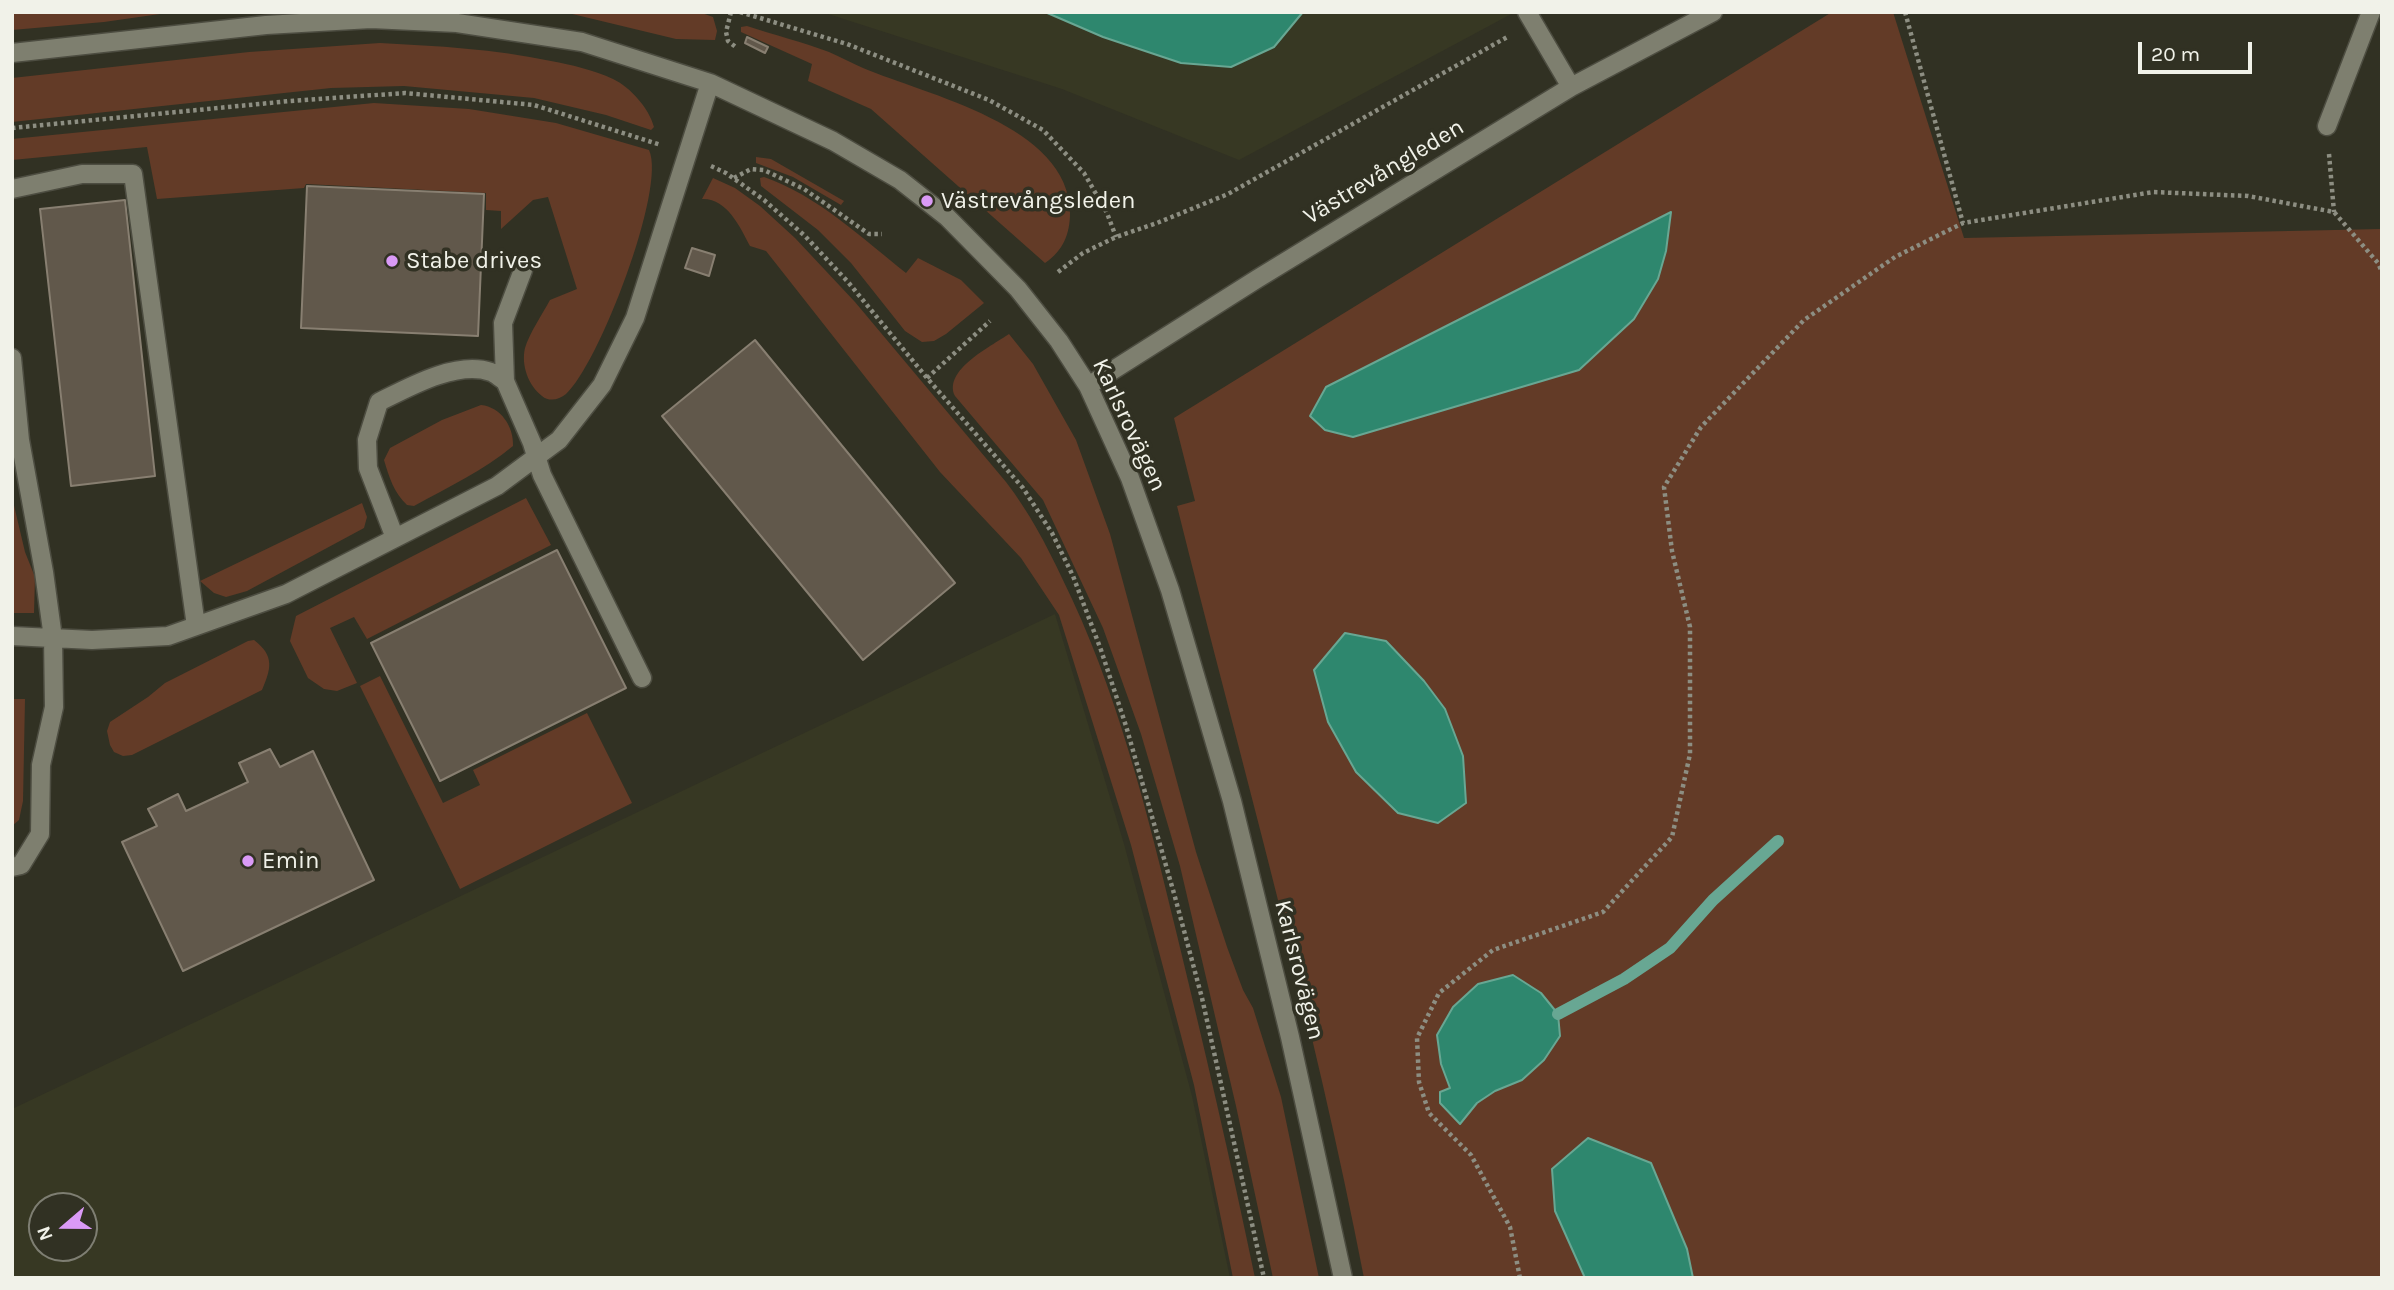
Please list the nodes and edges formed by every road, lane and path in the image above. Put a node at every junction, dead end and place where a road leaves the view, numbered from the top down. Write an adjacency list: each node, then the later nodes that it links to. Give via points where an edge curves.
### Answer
1 (731, 12): 7 (path, via 726,32)
2 (740, 12): 19 (path, via 847,44 989,100 1043,130 1084,173)
3 (1713, 12): 10 (street, Västrevångleden)
4 (1905, 12): 17 (path)
5 (2371, 12): 11 (street)
6 (1530, 17): 10 (street); 19 (path, via 1228,194)
7 (737, 48)
8 (12, 53): 9 (street, Karlsrovägen, via 265,25 371,19 457,23 582,42)
9 (710, 83): 13 (street); 27 (street, Karlsrovägen, via 833,141 900,180 947,217 1018,289)
10 (1571, 87): 27 (street, Västrevångleden)
11 (2327, 126): 16 (path)
12 (12, 128): 13 (path, via 404,93 534,105)
13 (686, 155): 14 (path); 28 (street, via 635,318 602,385 559,440)
14 (734, 178): 18 (path, via 751,169 764,170 804,189 869,234); 25 (path, via 805,236)
15 (12, 189): 30 (street, via 82,174 133,174)
16 (2334, 212): 17 (path, via 2248,196 2153,192); 22 (path)
17 (1963, 223): 37 (path, via 1895,257 1804,320 1701,427 1664,487 1672,551 1690,627 1689,754 1672,837 1603,912 1493,950 1439,993 1417,1038 1419,1082 1429,1113 1471,1155 1510,1227)
18 (883, 234)
19 (1116, 237): 21 (path)
20 (523, 270): 26 (street, via 503,323)
21 (1058, 272)
22 (2382, 272)
23 (990, 321): 25 (path)
24 (12, 358): 32 (street, via 20,440)
25 (927, 378): 35 (path, via 1024,488 1073,576 1097,638 1202,998)
26 (505, 381): 28 (street); 29 (street, via 490,372 465,370 424,380 379,402 367,440 368,468)
27 (1088, 386): 36 (street, Karlsrovägen, via 1157,552 1232,800)
28 (536, 457): 29 (street, via 497,486); 33 (street)
29 (395, 538): 30 (street, via 286,594)
30 (196, 626): 32 (street, via 168,636)
31 (12, 636): 32 (street)
32 (52, 638): 34 (street, via 54,707 41,765 40,834 21,865)
33 (642, 678)
34 (12, 867)
35 (1264, 1278)
36 (1343, 1278)
37 (1520, 1278)

